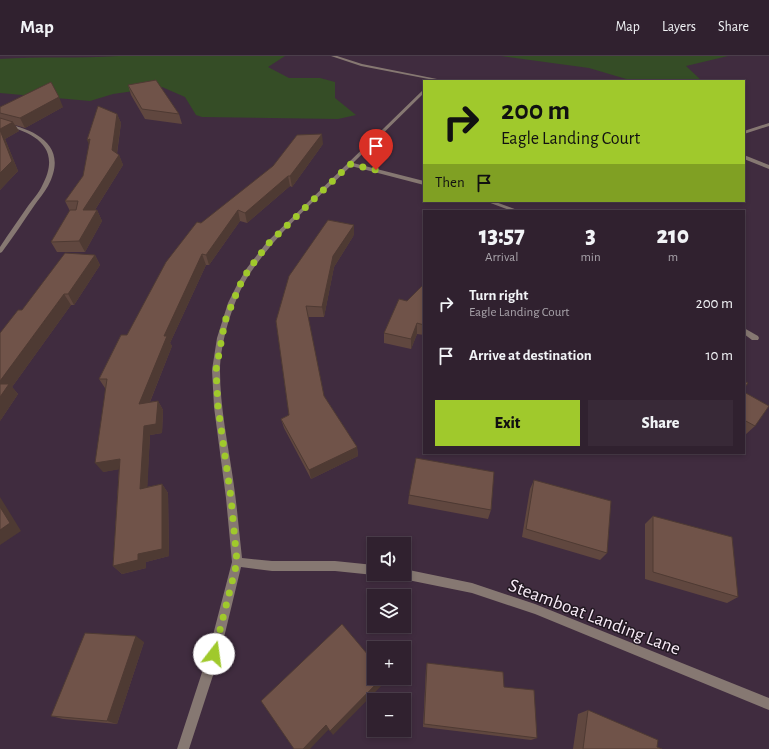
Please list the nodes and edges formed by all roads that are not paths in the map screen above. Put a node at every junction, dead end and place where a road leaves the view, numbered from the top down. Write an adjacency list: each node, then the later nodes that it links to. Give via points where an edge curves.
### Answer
1 (333, 56): 2 (street, via 361,65)
2 (435, 80)
3 (423, 92): 8 (street)
4 (0, 123): 13 (street, via 32,132 45,141 51,150 54,166 45,186)
5 (769, 124): 6 (street)
6 (745, 133)
7 (745, 157): 9 (street)
8 (350, 164): 10 (street); 16 (street, via 269,243 249,269 225,321 216,370 218,407)
9 (769, 166)
10 (423, 183)
11 (491, 202): 12 (street)
12 (514, 210)
13 (0, 251)
14 (745, 332): 15 (street)
15 (754, 338)
16 (237, 562): 17 (street, via 272,566 335,566); 20 (street, via 214,654)
17 (367, 569)
18 (411, 576): 19 (street, Steamboat Landing Lane, via 472,588 535,609)
19 (769, 704)
20 (183, 749)

